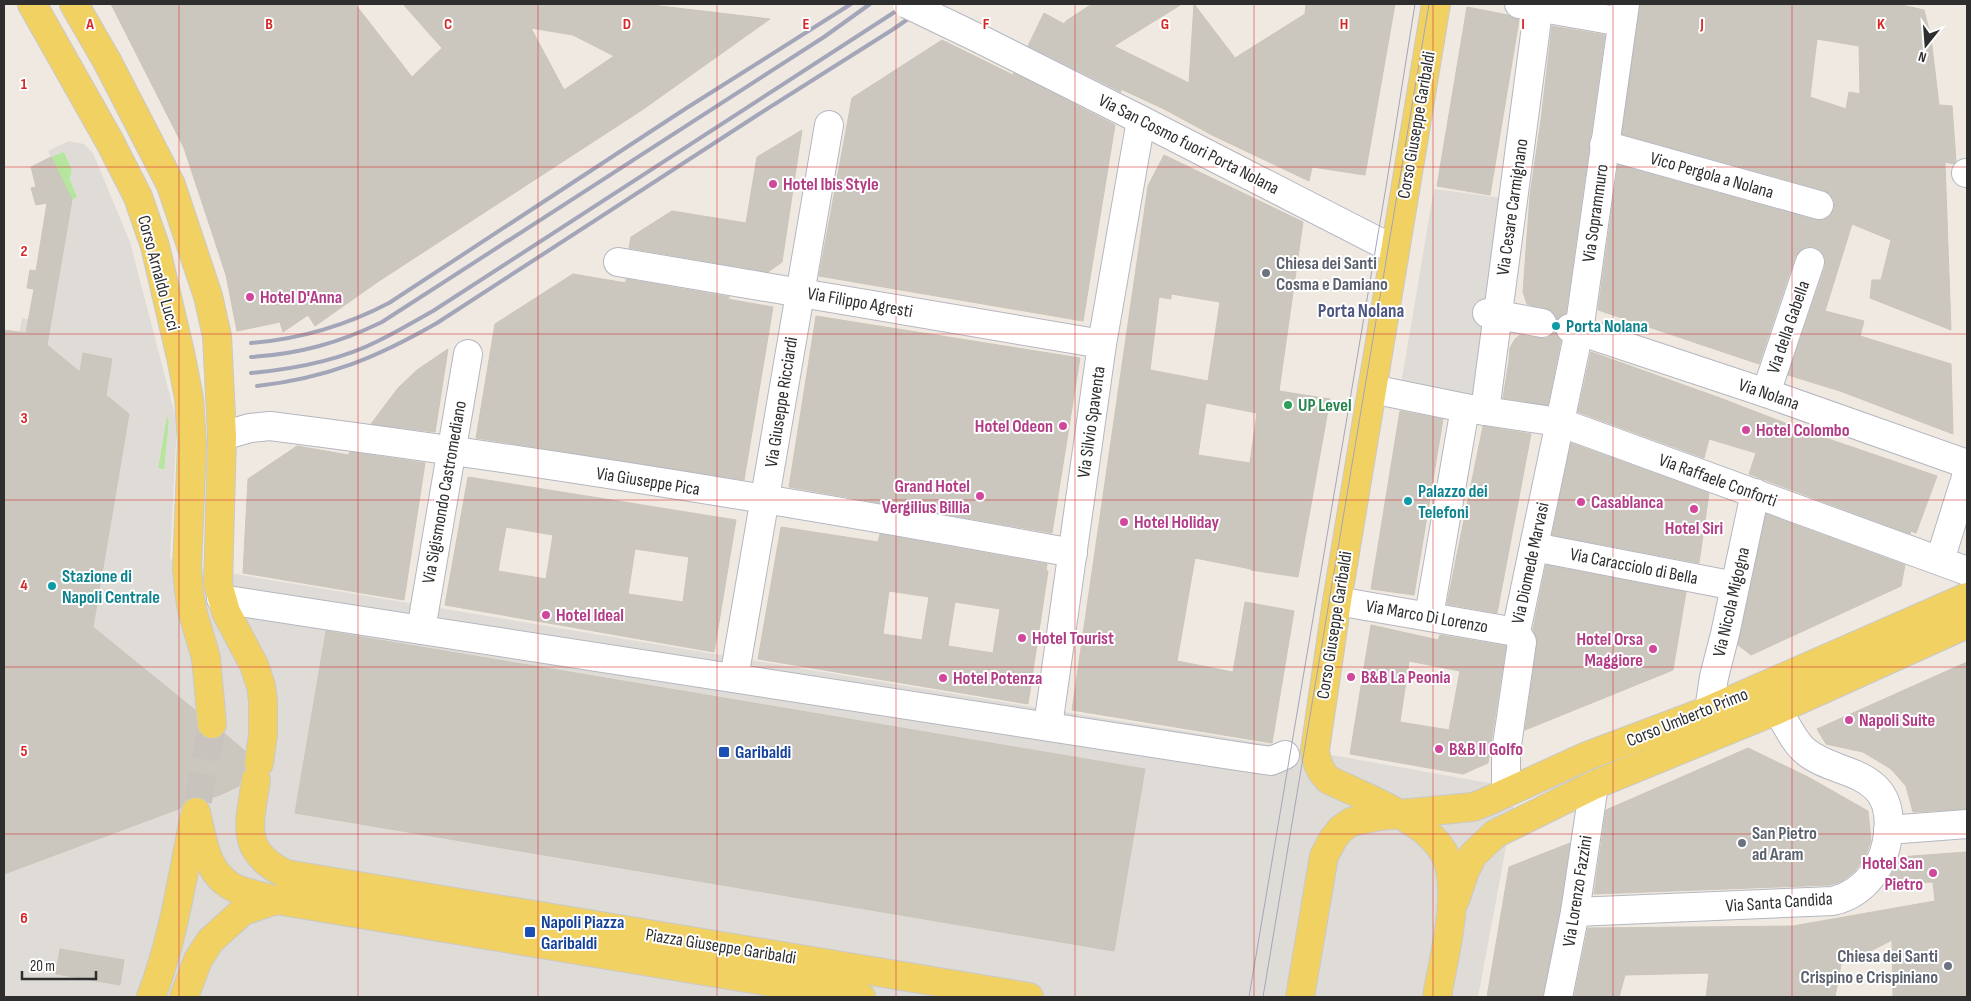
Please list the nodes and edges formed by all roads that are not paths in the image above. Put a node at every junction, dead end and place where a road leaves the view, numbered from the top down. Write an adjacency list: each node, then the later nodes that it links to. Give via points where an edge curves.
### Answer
1 (32, 4): 46 (main road, Corso Arnaldo Lucci, via 138,197 155,246 189,398 192,443 188,569 192,610 206,658)
2 (74, 4): 24 (main road, Corso Arnaldo Lucci, via 171,185 192,245 216,336)
3 (907, 4): 7 (street, Via San Cosmo fuori Porta Nolana, bridge)
4 (1436, 4): 11 (main road, Corso Giuseppe Garibaldi)
5 (1533, 5): 6 (street); 15 (street, Via Cesare Carmignano, via 1513,193)
6 (1624, 13): 9 (street, Via Soprammuro)
7 (1142, 120): 11 (street, Via San Cosmo fuori Porta Nolana, via 1383,244); 18 (street, Via Silvio Spaventa)
8 (829, 125): 14 (street, Via Giuseppe Ricciardi)
9 (1604, 145): 10 (street, Vico Pergola a Nolana); 17 (street, Via Soprammuro)
10 (1819, 205)
11 (1396, 246): 20 (main road, Corso Giuseppe Garibaldi)
12 (618, 262): 14 (street, Via Filippo Agresti)
13 (1810, 262): 21 (street, Via della Gabella)
14 (799, 292): 18 (street, Via Filippo Agresti); 29 (street, Via Giuseppe Ricciardi)
15 (1492, 314): 16 (street); 22 (street, Via Cesare Carmignano)
16 (1542, 323)
17 (1575, 330): 21 (street, Via Nolana); 23 (street, Via Soprammuro)
18 (1102, 344): 31 (street, Via Silvio Spaventa)
19 (468, 354): 25 (street, Via Sigismondo Castromediano)
20 (1372, 389): 22 (street, Via Raffaele Conforti); 38 (main road, Corso Giuseppe Garibaldi)
21 (1766, 393): 26 (street, Via Nolana)
22 (1475, 409): 23 (street, Via Raffaele Conforti); 39 (street, Via Cesare Carmignano)
23 (1559, 422): 28 (street, Via Raffaele Conforti); 30 (street, Via Diomede Marvasi)
24 (222, 436): 25 (street, Via Giuseppe Pica, via 270,426); 33 (main road, Corso Arnaldo Lucci)
25 (451, 449): 29 (street, Via Giuseppe Pica); 41 (street, Via Sigismondo Castromediano)
26 (1967, 464)
27 (1967, 474): 32 (street)
28 (1755, 494): 32 (street, Via Raffaele Conforti); 35 (street, Via Nicola Migogna)
29 (765, 500): 31 (street, Via Giuseppe Pica); 43 (street, Via Giuseppe Ricciardi)
30 (1534, 547): 35 (street, Via Caracciolo di Bella); 42 (street, Via Diomede Marvasi)
31 (1073, 553): 47 (street, Via Silvio Spaventa)
32 (1940, 560): 34 (street, Via Raffaele Conforti)
33 (217, 571): 37 (main road, Piazza Giuseppe Garibaldi)
34 (1967, 571)
35 (1735, 586): 44 (street, Via Nicola Migogna)
36 (1967, 597): 44 (main road, Corso Umberto Primo)
37 (220, 599): 41 (street); 61 (main road, Piazza Giuseppe Garibaldi, via 254,665 264,701 263,735 250,819 251,838 265,862 286,874)
38 (1337, 601): 39 (street, Via Marco Di Lorenzo); 51 (main road, Corso Giuseppe Garibaldi, via 1316,759 1329,780)
39 (1429, 616): 42 (street, Via Marco Di Lorenzo)
40 (1967, 624): 45 (main road, Corso Umberto Primo)
41 (421, 630): 43 (street)
42 (1516, 632): 50 (street, Via Diomede Marvasi, via 1522,642 1506,752)
43 (734, 678): 47 (street)
44 (1709, 710): 50 (main road, Corso Umberto Primo, via 1587,756)
45 (1777, 710): 49 (main road, Corso Umberto Primo); 53 (street, Via Santa Candida, via 1804,751 1876,788 1886,804)
46 (212, 724)
47 (1048, 726): 48 (street, via 1271,761)
48 (1285, 755)
49 (1594, 785): 55 (main road, Corso Umberto Primo, via 1495,834 1473,855); 56 (street, Via Lorenzo Fazzini)
50 (1506, 792): 51 (main road, Corso Umberto Primo, via 1473,806)
51 (1400, 814): 55 (main road, via 1426,832 1446,856); 57 (main road, via 1351,822 1333,839 1324,856)
52 (1967, 824): 53 (street)
53 (1888, 830): 56 (street, Via Santa Candida, via 1873,875 1856,891 1833,901)
54 (276, 900): 58 (main road, Piazza Giuseppe Garibaldi, via 239,890 218,877 211,867 197,807 169,940 161,972); 59 (main road, Piazza Giuseppe Garibaldi, via 243,911 210,941 198,960); 60 (main road, Piazza Giuseppe Garibaldi)
55 (1452, 908): 64 (main road)
56 (1575, 912): 65 (street, Via Lorenzo Fazzini)
57 (1311, 928): 62 (main road); 63 (main road)
58 (150, 997)
59 (184, 997)
60 (861, 997)
61 (1028, 997)
62 (1286, 997)
63 (1300, 997)
64 (1437, 997)
65 (1558, 997)

